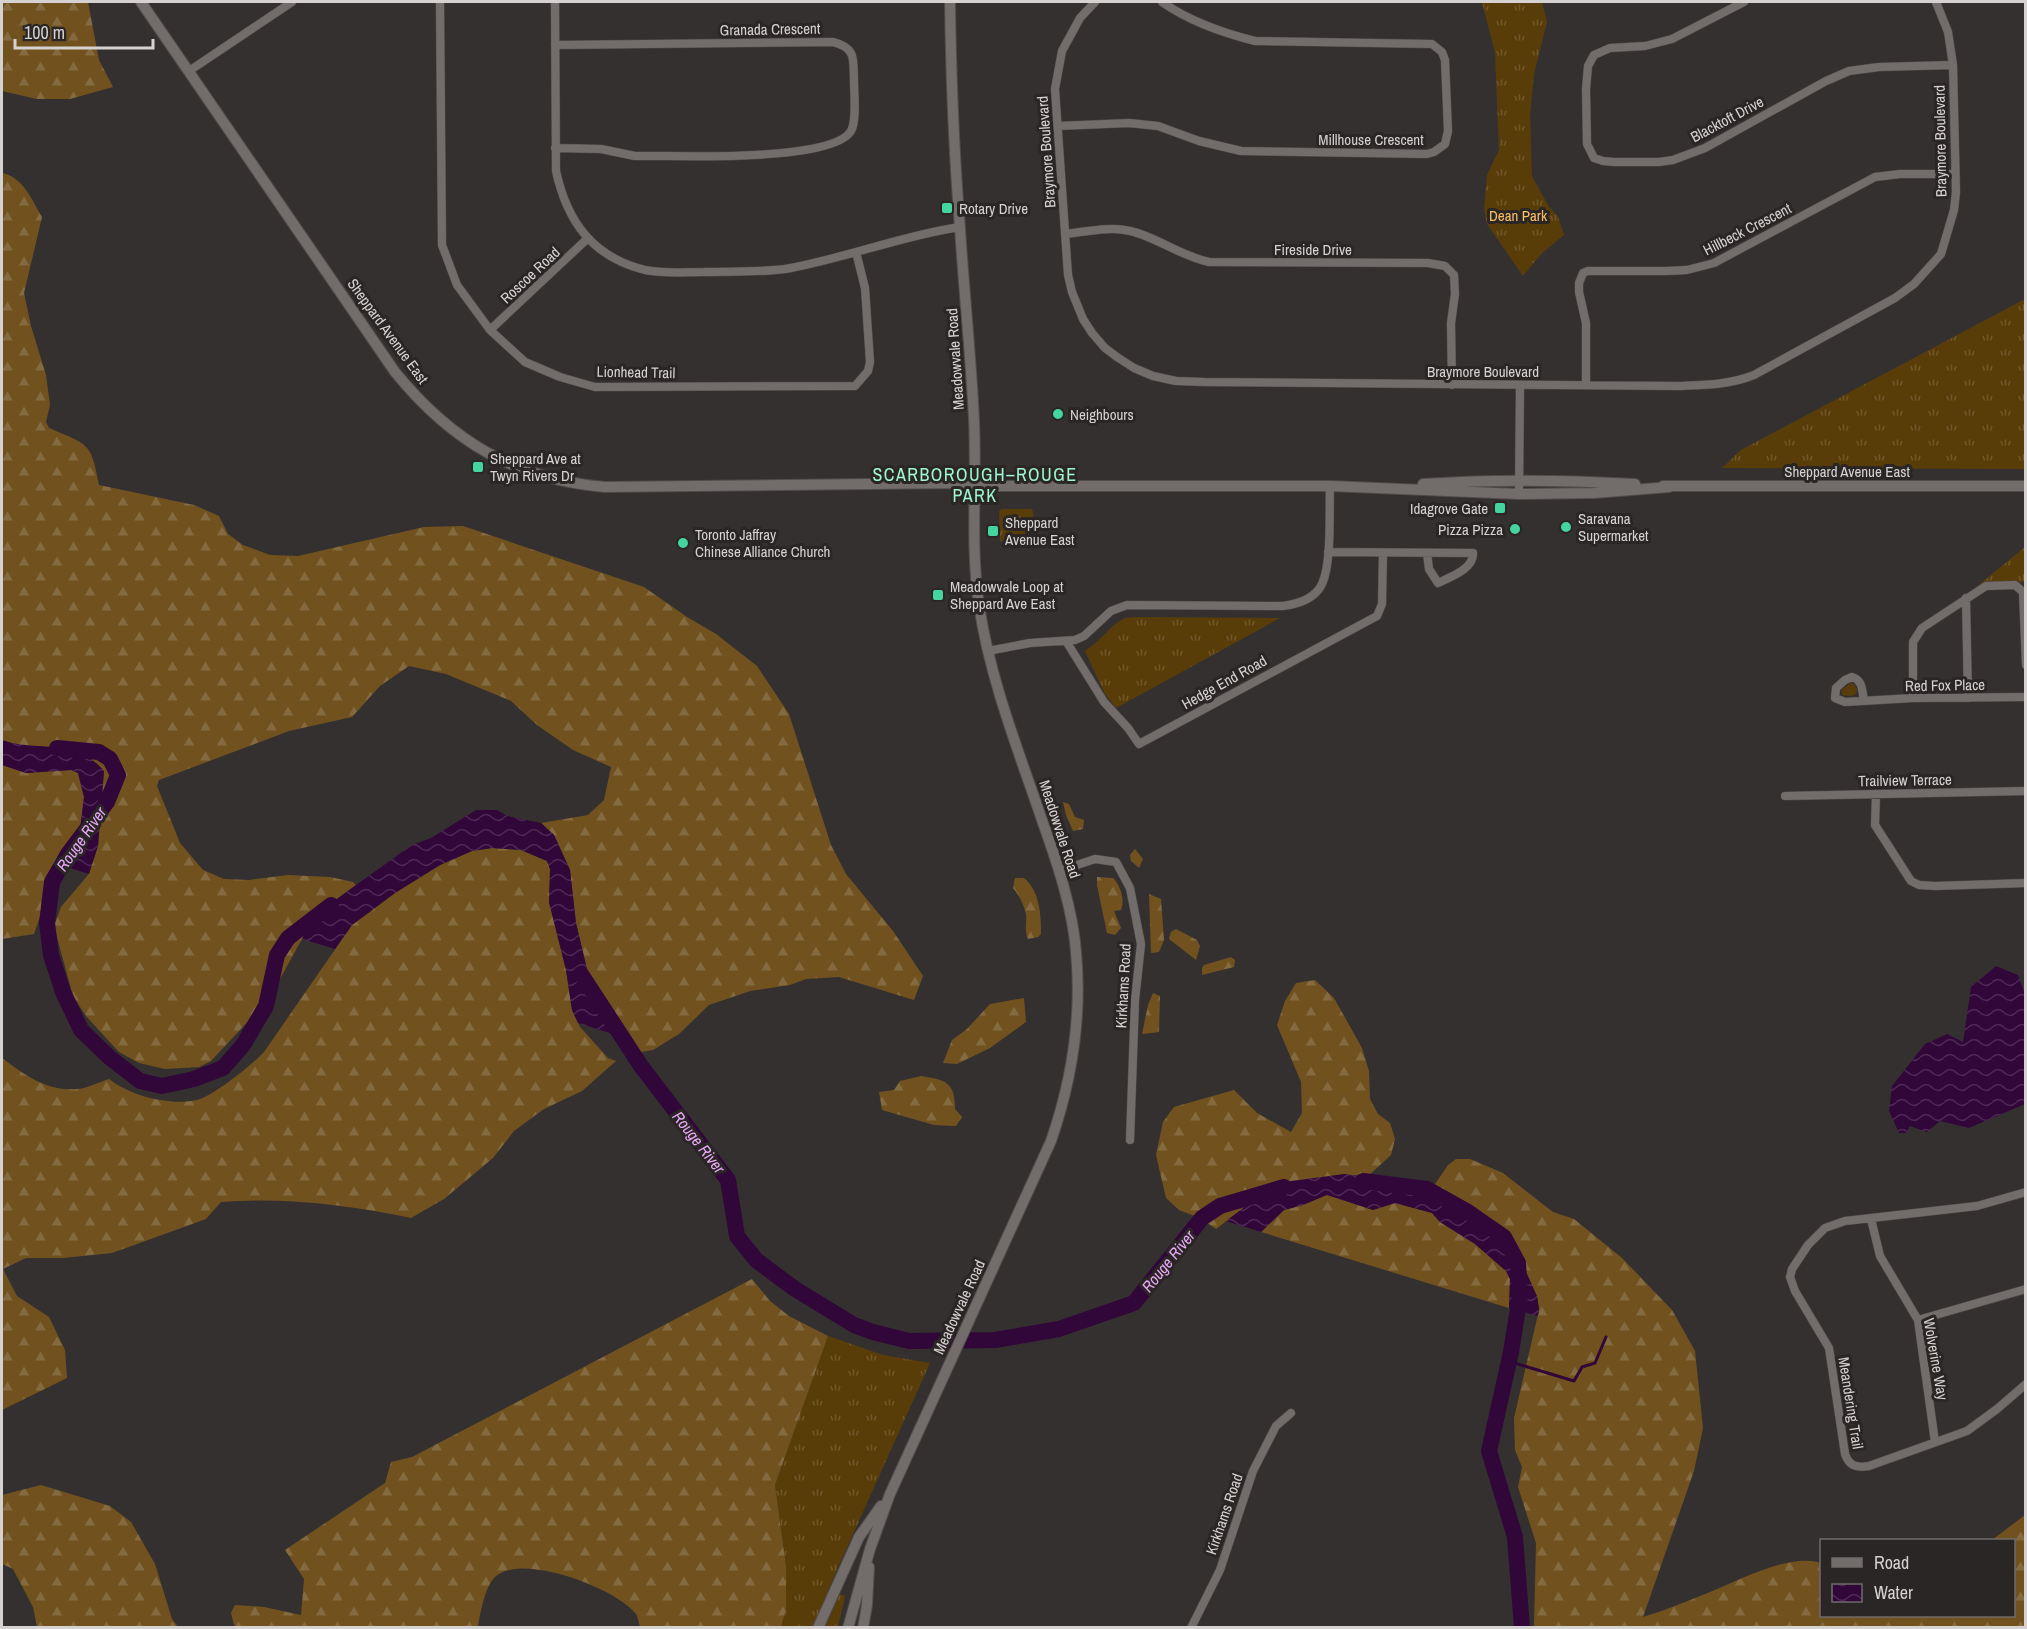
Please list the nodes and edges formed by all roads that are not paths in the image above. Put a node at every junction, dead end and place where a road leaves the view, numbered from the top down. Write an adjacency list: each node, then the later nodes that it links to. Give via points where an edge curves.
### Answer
1 (141, 2): 12 (main road, Sheppard Avenue East)
2 (292, 2): 12 (street)
3 (440, 2): 20 (street, Lionhead Trail, via 442,245 457,285)
4 (555, 2): 10 (street)
5 (950, 2): 16 (main road, Meadowvale Road)
6 (1095, 2): 13 (street, Braymore Boulevard, via 1080,18 1062,51 1055,89)
7 (1162, 2): 13 (street, Millhouse Crescent, via 1227,34 1255,41 1432,44 1445,60 1445,144 1427,154 1241,151 1151,125)
8 (1744, 2): 11 (street, Blacktoft Drive, via 1672,39 1645,46 1610,48 1594,55 1588,66 1586,89 1587,144 1594,158 1614,162 1673,160 1705,148 1849,72)
9 (1936, 2): 11 (street, Braymore Boulevard, via 1948,32)
10 (555, 45): 14 (street); 14 (street, Granada Crescent, via 844,44 853,55 854,113 852,131 842,140 779,154 635,156 611,150)
11 (1953, 65): 15 (street, Braymore Boulevard)
12 (189, 71): 25 (main road, Sheppard Avenue East, via 395,372 441,420 483,452 547,478 605,487)
13 (1058, 126): 17 (street, Braymore Boulevard)
14 (555, 148): 18 (street, via 561,193)
15 (1955, 174): 23 (street, Braymore Boulevard, via 1952,220 1941,254 1914,284 1895,298 1740,381 1705,385); 23 (street, Hillbeck Crescent, via 1875,177 1714,263 1677,270 1583,273 1579,292 1586,323)
16 (959, 227): 19 (street); 25 (main road, Meadowvale Road, via 973,393)
17 (1065, 234): 21 (street, Braymore Boulevard, via 1068,275 1083,319 1105,348 1153,376 1204,382); 21 (street, Fireside Drive, via 1133,232 1209,262 1445,266 1454,275 1455,287)
18 (587, 239): 19 (street, via 621,262 670,272 789,268); 20 (street, Roscoe Road)
19 (856, 252): 20 (street, Lionhead Trail, via 865,288 870,362 868,371 855,386 595,387 525,362)
20 (490, 330)
21 (1452, 385): 22 (street, Braymore Boulevard)
22 (1520, 385): 23 (street, Braymore Boulevard); 24 (street)
23 (1586, 385)
24 (1519, 481): 28 (main road, Sheppard Avenue East, via 1471,480); 29 (main road, Sheppard Avenue East); 30 (street)
25 (975, 484): 26 (main road, Sheppard Avenue East); 36 (main road, Meadowvale Road, via 978,602)
26 (1330, 486): 28 (main road, Sheppard Avenue East); 31 (street)
27 (2025, 486): 29 (main road, Sheppard Avenue East)
28 (1380, 487): 30 (main road, Sheppard Avenue East)
29 (1669, 487): 30 (main road, Sheppard Avenue East)
30 (1519, 494)
31 (1328, 552): 32 (street); 35 (street, via 1322,585 1309,599 1296,604 1127,605 1111,611 1084,636)
32 (1383, 553): 33 (street); 35 (street, Hedge End Road, via 1383,604 1377,616 1139,744 1104,702)
33 (1427, 553): 33 (street, via 1438,583 1470,565 1473,559 1473,553)
34 (1966, 598): 37 (street, via 1997,584 2015,585 2023,592); 39 (street, via 1922,628 1913,642); 40 (street)
35 (1066, 641): 36 (street)
36 (988, 651): 45 (main road, Meadowvale Road)
37 (2025, 665)
38 (2025, 697): 40 (street, Red Fox Place)
39 (1913, 698): 40 (street, Red Fox Place); 41 (street, Red Fox Place)
40 (1968, 698)
41 (1864, 700)
42 (2025, 791): 43 (street, Trailview Terrace)
43 (1876, 795): 44 (street, Trailview Terrace); 46 (street, via 1875,825 1911,880 1919,885)
44 (1785, 796)
45 (1059, 871): 47 (street, Kirkhams Road, via 1095,859 1116,862 1130,888 1141,944); 55 (main road, Meadowvale Road, via 1076,951 1077,1011 1072,1062 1059,1117)
46 (2025, 883)
47 (1130, 1140)
48 (2025, 1192): 49 (street, Meandering Trail, via 1977,1206)
49 (1871, 1219): 51 (street, Wolverine Way, via 1880,1256); 54 (street, Meandering Trail, via 1845,1221 1825,1228 1808,1245 1790,1277 1829,1348 1848,1461 1855,1467 1869,1466)
50 (2025, 1289): 51 (street)
51 (1918, 1320): 54 (street, Wolverine Way)
52 (2025, 1384): 54 (street, Meandering Trail, via 1967,1431)
53 (1291, 1413): 60 (street, Kirkhams Road, via 1276,1426 1253,1471 1220,1570)
54 (1935, 1442)
55 (890, 1494): 56 (main road, Meadowvale Road); 57 (main road, via 859,1537)
56 (870, 1549): 58 (main road, Meadowvale Road); 59 (main road)
57 (818, 1628)
58 (848, 1628)
59 (862, 1628)
60 (1191, 1628)

